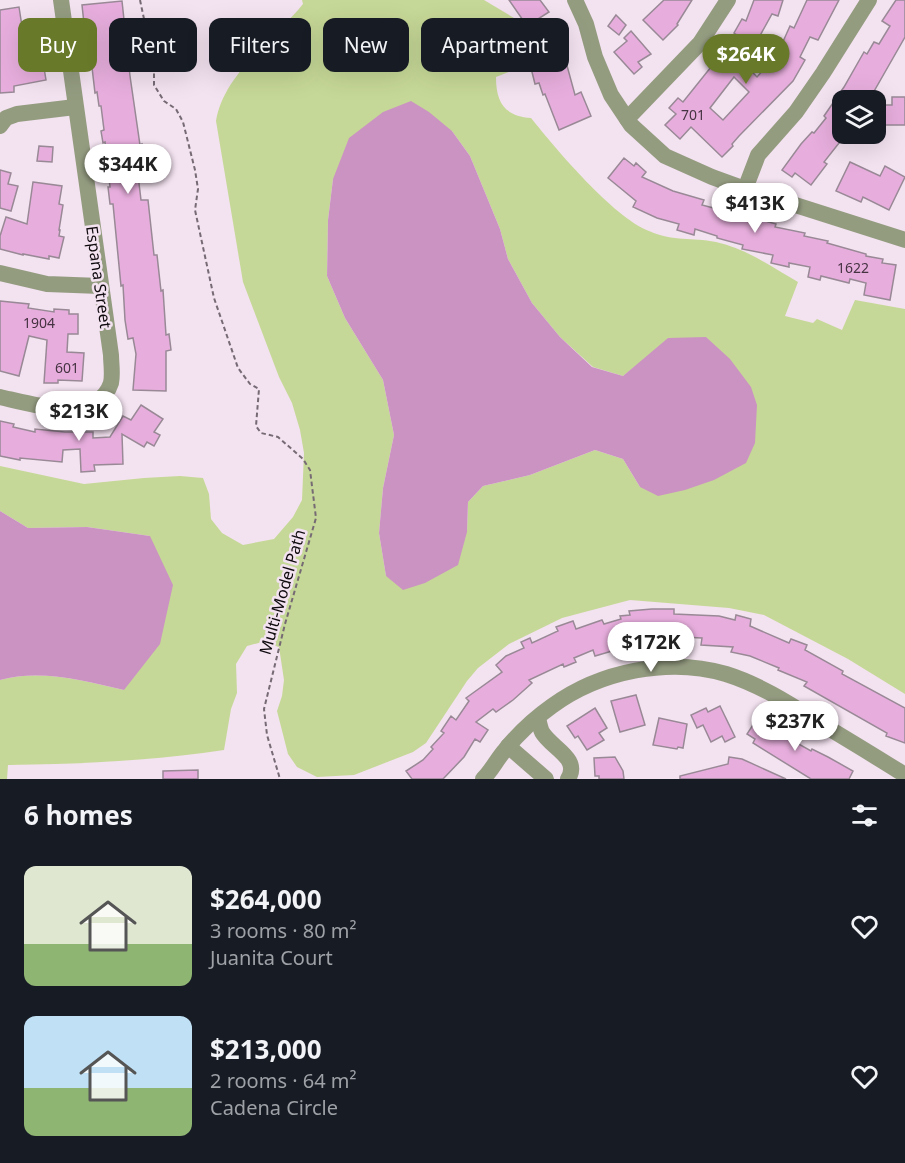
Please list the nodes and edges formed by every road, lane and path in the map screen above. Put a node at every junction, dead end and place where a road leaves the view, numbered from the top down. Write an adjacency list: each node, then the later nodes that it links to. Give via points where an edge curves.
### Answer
1 (60, 0): 6 (street, Espana Street)
2 (140, 0): 17 (path, Multi-Model Path, via 154,66 154,85 183,123 195,170 195,210 214,298 238,368 259,389 256,426 261,433 278,437 310,470 316,518 264,709)
3 (575, 0): 7 (street, via 604,80)
4 (728, 0): 7 (street, via 700,43)
5 (869, 0): 9 (street, via 796,112 758,156)
6 (75, 106): 8 (street, via 17,114); 12 (street, Espana Street)
7 (627, 119): 9 (street, via 665,156)
8 (0, 125)
9 (745, 189): 10 (street)
10 (905, 240)
11 (0, 273): 12 (street, via 47,284)
12 (100, 286): 13 (street, Espana Street, via 112,372 105,393 92,405 65,409)
13 (0, 397)
14 (538, 717): 15 (street); 16 (street, via 575,691 605,679 650,668 700,669 725,674 779,697); 20 (street, via 543,733 570,761)
15 (508, 746): 18 (street); 19 (street)
16 (898, 775)
17 (280, 779)
18 (483, 779)
19 (546, 779)
20 (568, 779)

